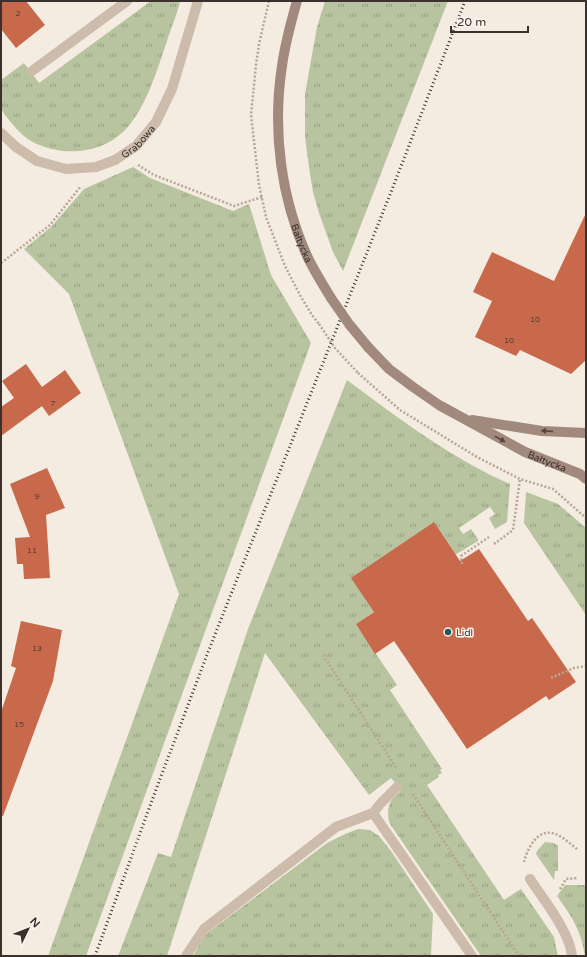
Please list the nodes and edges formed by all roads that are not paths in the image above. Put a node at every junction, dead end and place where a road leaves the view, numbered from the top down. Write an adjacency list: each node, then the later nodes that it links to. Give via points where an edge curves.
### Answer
1 (127, 1): 4 (street)
2 (198, 1): 5 (street, Grabowa, via 172,89 156,122 136,146 115,160 96,167 66,168 37,162)
3 (297, 1): 6 (main road, Bałtycka, bridge, via 280,84 278,128 280,160 287,195 308,258 348,324 389,369 439,405)
4 (32, 72)
5 (1, 133)
6 (466, 420): 7 (main road, Bałtycka, one-way to 6, via 542,431); 8 (main road, Bałtycka, one-way to 8, via 525,452)
7 (584, 431)
8 (584, 476)
9 (397, 787): 10 (street)
10 (372, 813): 12 (street, via 336,827 204,929); 13 (street)
11 (530, 879): 14 (street, via 566,935)
12 (186, 956)
13 (472, 956)
14 (572, 956)

